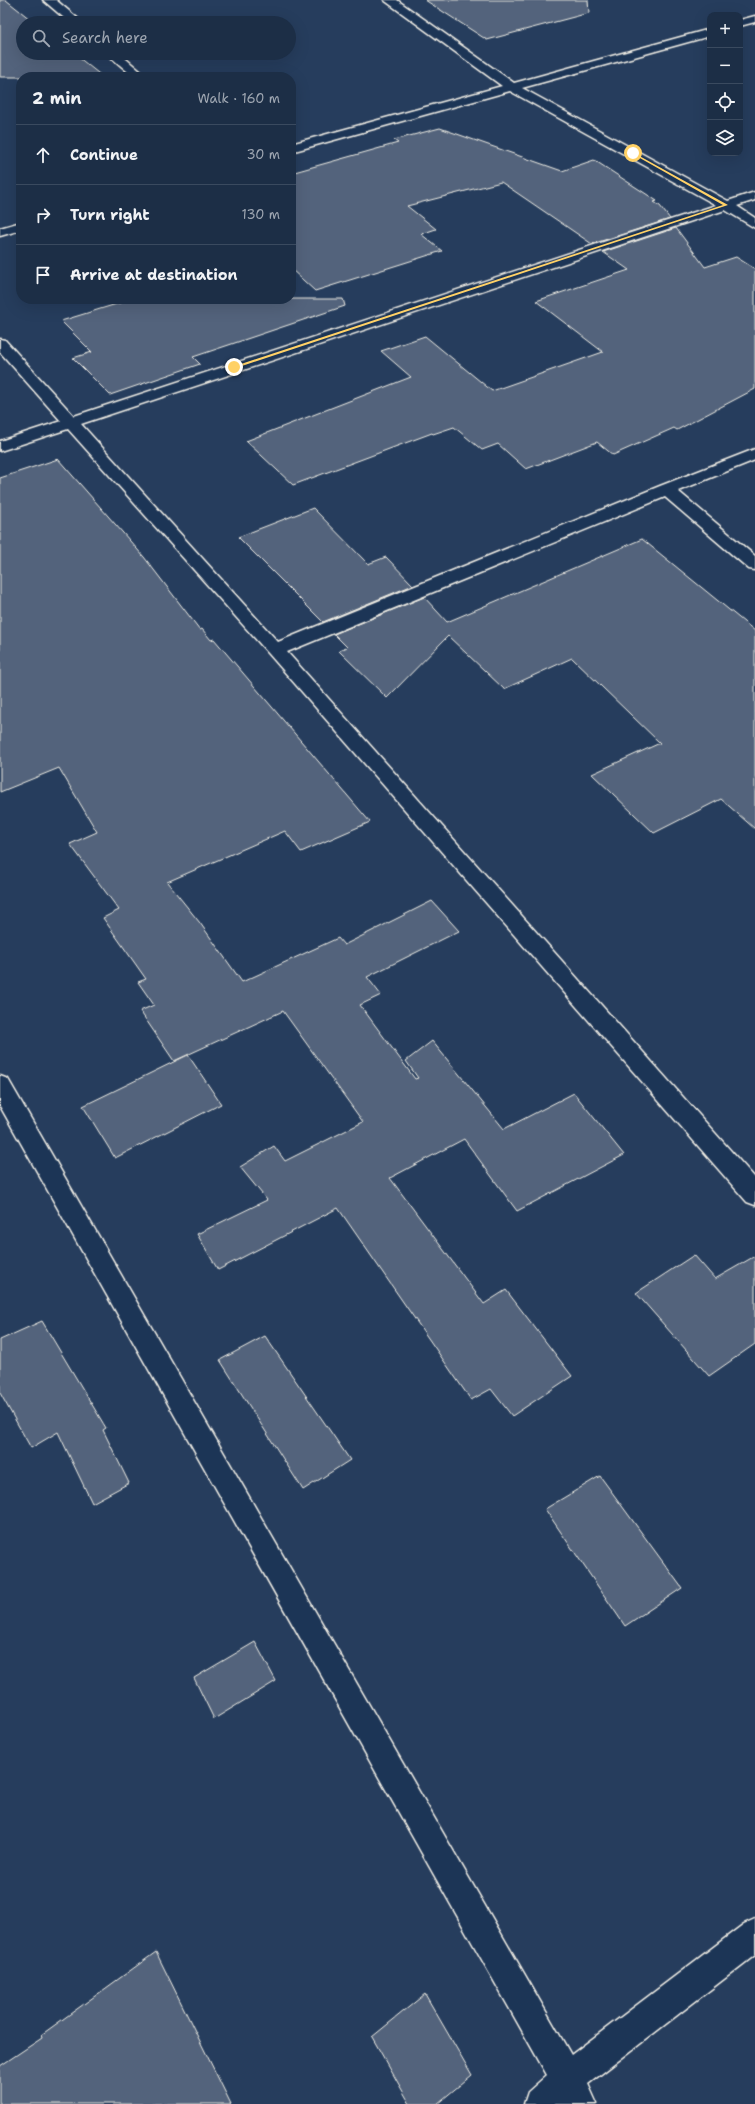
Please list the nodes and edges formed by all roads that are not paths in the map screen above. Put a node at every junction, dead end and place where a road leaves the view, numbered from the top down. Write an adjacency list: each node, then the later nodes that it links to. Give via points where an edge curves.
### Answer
1 (50, 0): 3 (street)
2 (390, 0): 9 (street)
3 (69, 16)
4 (755, 19): 5 (street)
5 (743, 23)
6 (707, 33): 9 (street)
7 (120, 60): 8 (street)
8 (134, 72)
9 (512, 87): 10 (street); 12 (street)
10 (296, 147)
11 (755, 196): 12 (street)
12 (726, 205): 13 (street); 17 (street)
13 (755, 224)
14 (16, 227): 15 (street)
15 (0, 232)
16 (0, 343): 17 (street)
17 (70, 423): 18 (street); 22 (street)
18 (0, 446)
19 (755, 454): 20 (street)
20 (666, 489): 21 (street); 22 (street)
21 (755, 565)
22 (275, 650): 24 (street)
23 (0, 1085): 26 (street)
24 (755, 1196)
25 (755, 1935): 26 (street)
26 (574, 2091): 27 (street)
27 (540, 2104)

